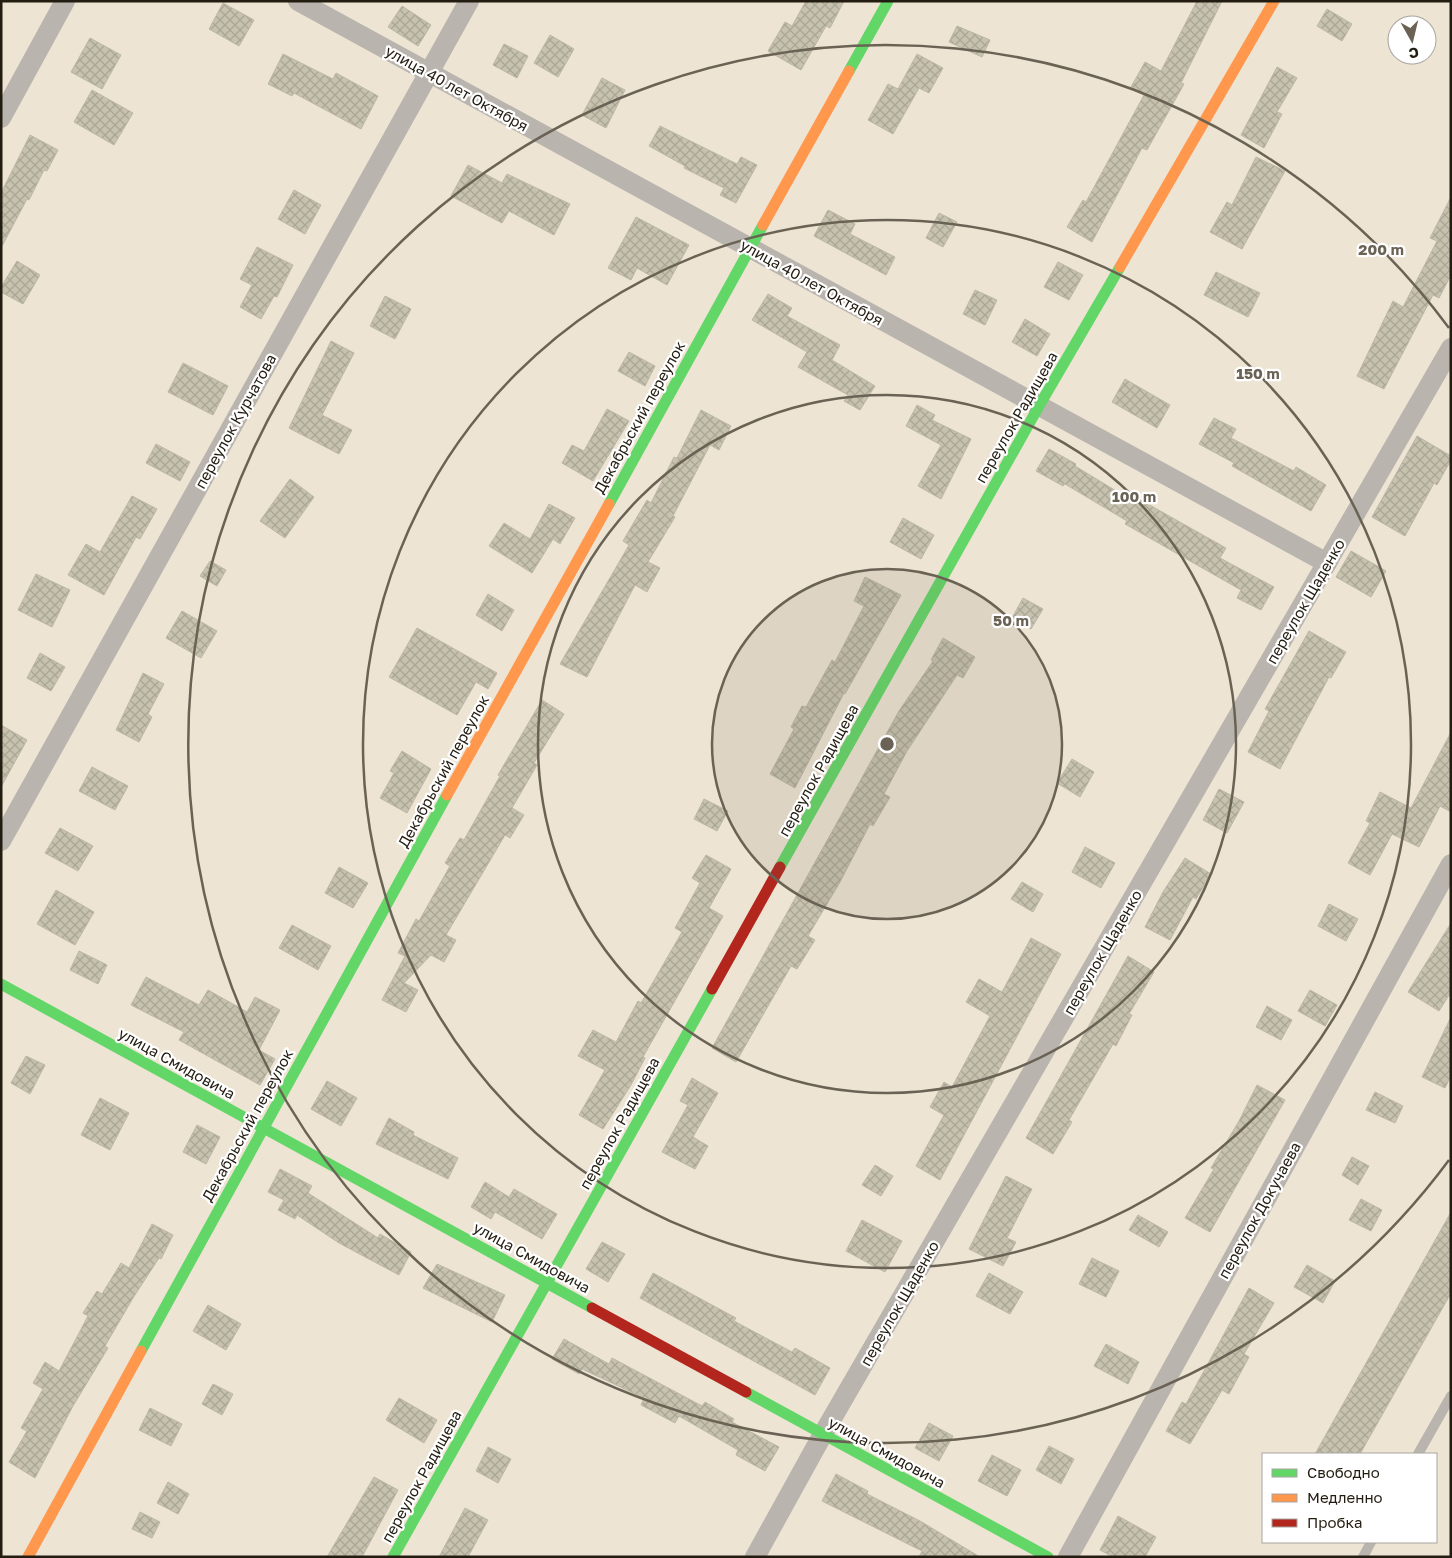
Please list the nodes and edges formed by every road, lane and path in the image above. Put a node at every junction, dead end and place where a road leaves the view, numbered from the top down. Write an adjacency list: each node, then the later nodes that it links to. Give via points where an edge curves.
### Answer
1 (65, 1): 7 (street)
2 (298, 1): 6 (street, улица 40 лет Октября)
3 (469, 1): 6 (street, переулок Курчатова)
4 (888, 1): 8 (street, Декабрьский переулок)
5 (1274, 1): 10 (street, переулок Радищева)
6 (429, 72): 8 (street, улица 40 лет Октября); 12 (street, переулок Курчатова)
7 (1, 118)
8 (750, 248): 10 (street, улица 40 лет Октября); 15 (street, Декабрьский переулок)
9 (1451, 348): 11 (street, переулок Щаденко)
10 (1039, 406): 11 (street, улица 40 лет Октября); 16 (street, переулок Радищева)
11 (1327, 563): 18 (street, переулок Щаденко)
12 (1, 841)
13 (1451, 864): 25 (street, переулок Докучаева)
14 (1, 984): 15 (street, улица Смидовича)
15 (263, 1127): 16 (street, улица Смидовича); 21 (street, Декабрьский переулок)
16 (547, 1282): 18 (street, улица Смидовича); 22 (street, переулок Радищева)
17 (1451, 1396): 19 (lane)
18 (824, 1434): 23 (street, переулок Щаденко); 24 (street, улица Смидовича)
19 (1419, 1453)
20 (1370, 1543): 26 (lane)
21 (28, 1557)
22 (393, 1557)
23 (755, 1557)
24 (1048, 1557)
25 (1068, 1557)
26 (1363, 1557)

